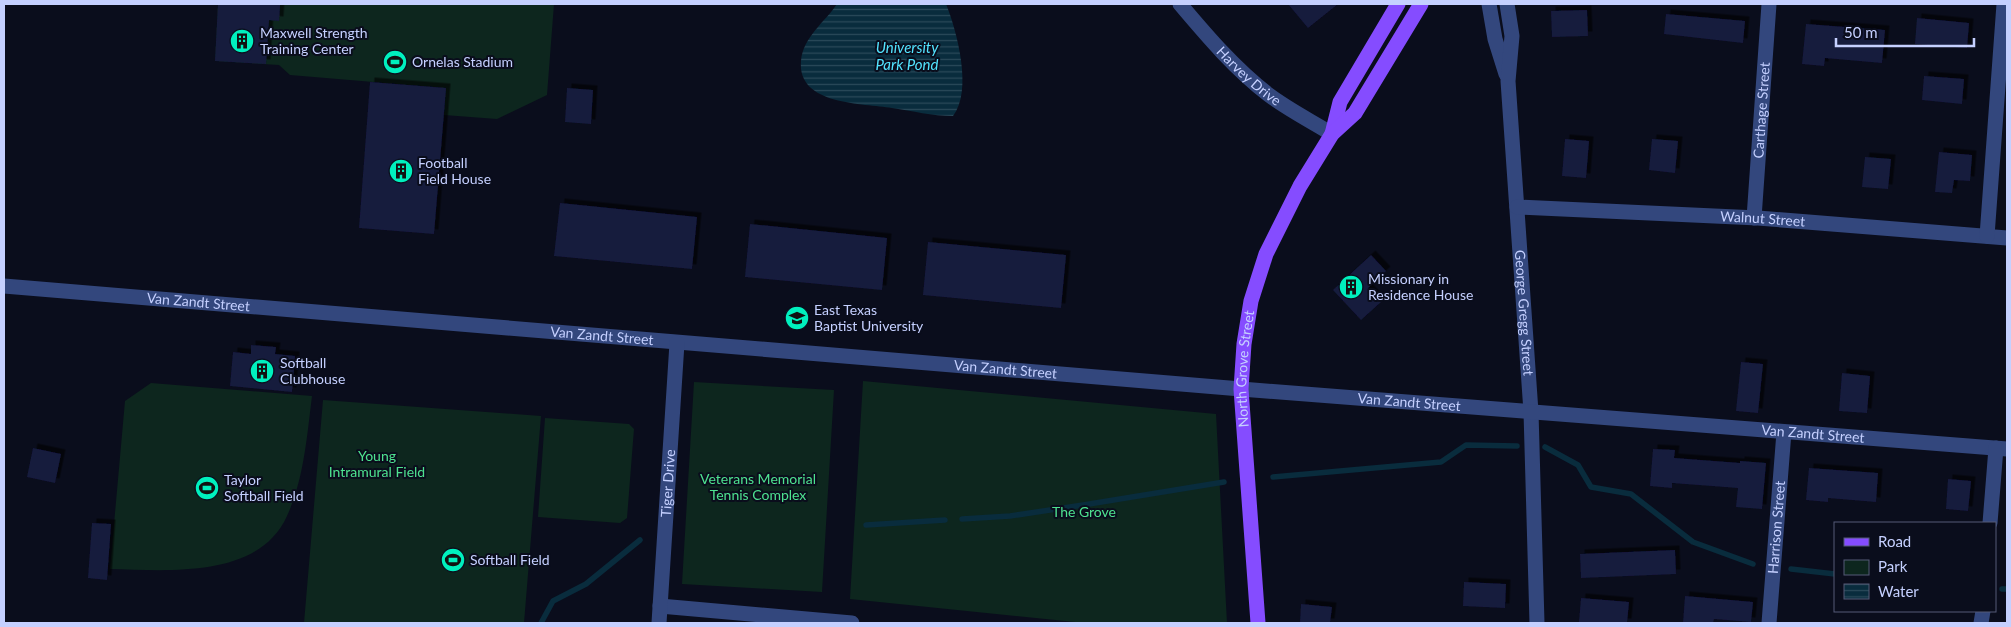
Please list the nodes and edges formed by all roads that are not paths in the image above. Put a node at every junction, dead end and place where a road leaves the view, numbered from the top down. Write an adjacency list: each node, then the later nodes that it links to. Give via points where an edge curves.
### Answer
1 (1180, 4): 9 (street, Harvey Drive, via 1253,82 1283,105)
2 (1398, 4): 9 (main road, North Grove Street, via 1340,102)
3 (1421, 4): 9 (main road, North Grove Street, via 1355,114)
4 (1489, 4): 8 (street, via 1495,39)
5 (1507, 4): 8 (street, George Gregg Street, via 1512,36)
6 (1768, 4): 11 (street, Carthage Street)
7 (2004, 4): 12 (street)
8 (1508, 80): 10 (street, George Gregg Street)
9 (1332, 134): 16 (main road, North Grove Street, via 1284,214 1264,261 1247,322)
10 (1517, 207): 11 (street, Walnut Street); 17 (street, George Gregg Street)
11 (1754, 218): 12 (street, Walnut Street)
12 (1987, 236): 13 (street, Walnut Street)
13 (2007, 238)
14 (4, 286): 15 (street, Van Zandt Street)
15 (677, 343): 16 (street, Van Zandt Street); 21 (street, Tiger Drive)
16 (1241, 389): 17 (street, Van Zandt Street); 24 (main road, North Grove Street)
17 (1531, 412): 18 (street, Van Zandt Street); 25 (street, George Gregg Street)
18 (1784, 432): 19 (street, Van Zandt Street); 26 (street, Harrison Street)
19 (2002, 448): 20 (street)
20 (1990, 522)
21 (660, 606): 22 (street, Tiger Drive); 23 (street)
22 (659, 623)
23 (852, 623)
24 (1258, 623)
25 (1537, 623)
26 (1769, 623)

